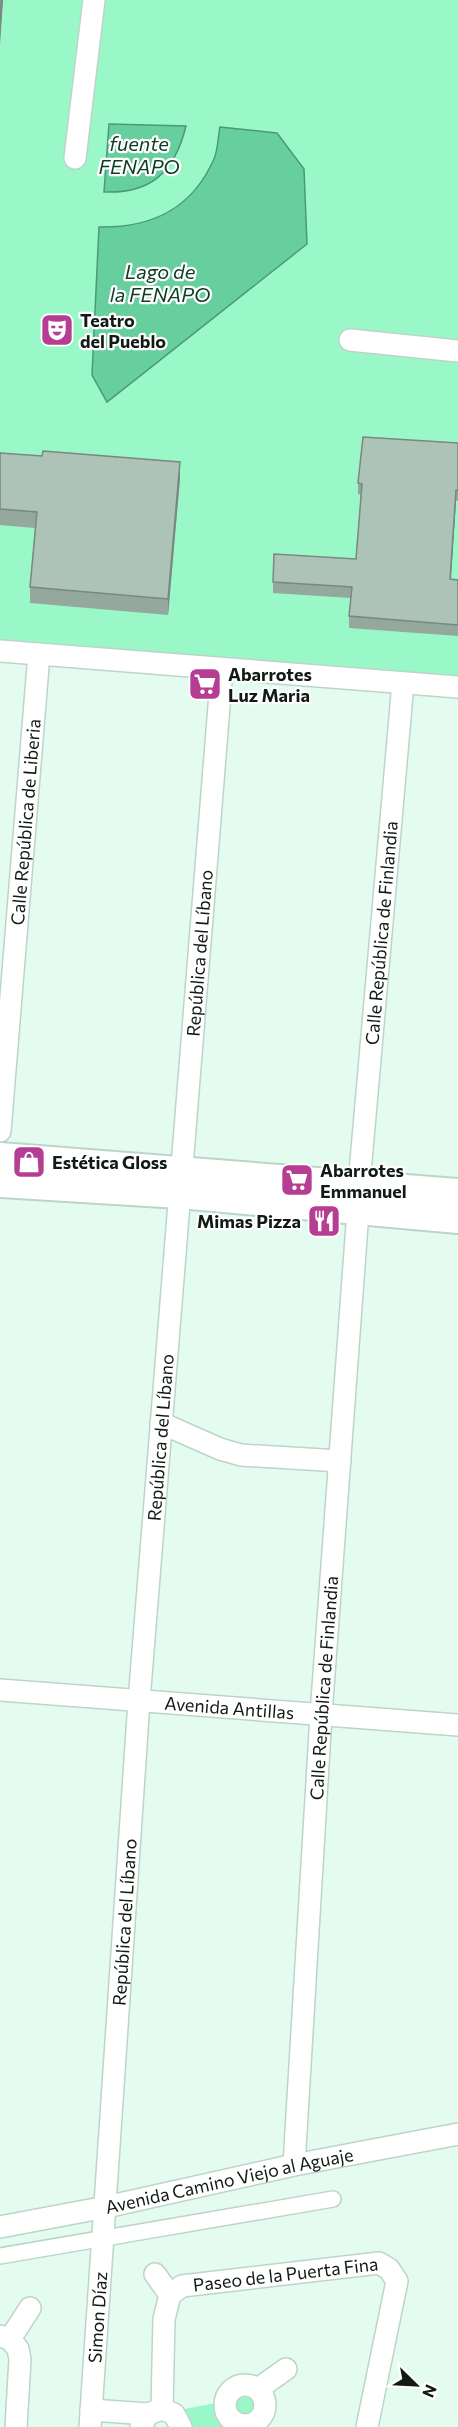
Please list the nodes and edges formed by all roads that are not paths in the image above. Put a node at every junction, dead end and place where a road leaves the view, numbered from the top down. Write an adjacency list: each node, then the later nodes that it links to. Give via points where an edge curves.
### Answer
1 (94, 0): 2 (street)
2 (75, 158)
3 (350, 340): 4 (street)
4 (458, 351)
5 (0, 651): 6 (street)
6 (39, 654): 7 (street); 10 (street, Calle República de Liberia)
7 (222, 669): 8 (street); 13 (street, República del Líbano)
8 (403, 683): 9 (street); 15 (street, Calle República de Finlandia)
9 (458, 687)
10 (0, 1131)
11 (0, 1157): 13 (main road)
12 (0, 1183): 13 (main road)
13 (181, 1183): 15 (main road); 17 (street, República del Líbano)
14 (458, 1193): 15 (main road)
15 (358, 1198): 16 (main road); 18 (street, Calle República de Finlandia)
16 (458, 1219)
17 (162, 1423): 18 (street, via 241,1455); 20 (street, República del Líbano)
18 (340, 1461): 21 (street, Calle República de Finlandia)
19 (0, 1690): 20 (street, Avenida Antillas)
20 (139, 1701): 21 (street, Avenida Antillas); 26 (street, República del Líbano)
21 (321, 1715): 22 (street, Avenida Antillas); 24 (street, Calle República de Finlandia)
22 (458, 1725)
23 (458, 2134): 24 (street, Avenida Camino Viejo al Aguaje)
24 (294, 2165): 26 (street, Avenida Camino Viejo al Aguaje)
25 (333, 2199): 28 (street)
26 (106, 2207): 27 (street, Avenida Camino Viejo al Aguaje); 28 (street, Simon Díaz)
27 (0, 2228)
28 (103, 2238): 29 (street); 37 (street, Simon Díaz)
29 (0, 2256)
30 (155, 2274): 31 (street)
31 (170, 2295): 36 (street, Paseo de la Puerta Fina); 41 (street, Paseo de la Puerta Fina, via 182,2286 379,2263 389,2269 397,2281)
32 (30, 2308): 33 (street)
33 (5, 2337): 39 (street, via 18,2349 20,2359)
34 (286, 2368): 35 (street)
35 (258, 2389): 38 (street, via 265,2409 257,2421); 38 (street, via 240,2386 227,2397 228,2415)
36 (150, 2417): 37 (street); 40 (street, via 174,2414)
37 (90, 2419)
38 (243, 2426)
39 (16, 2427)
40 (181, 2427)
41 (367, 2427)

